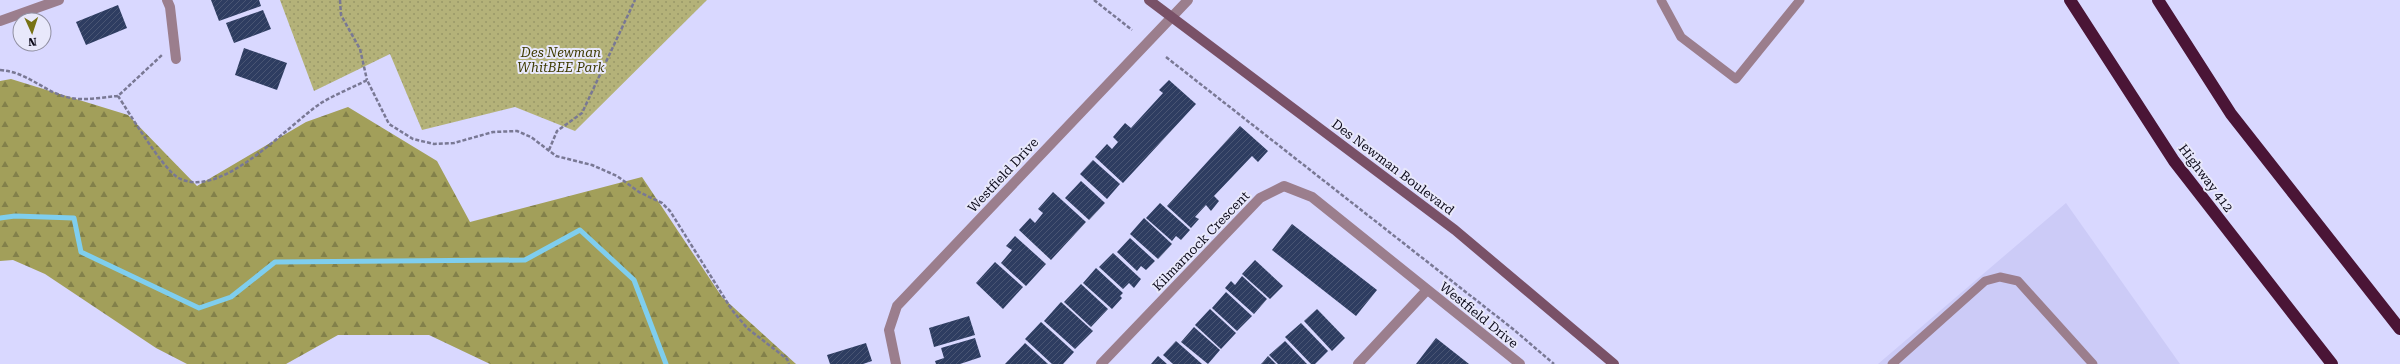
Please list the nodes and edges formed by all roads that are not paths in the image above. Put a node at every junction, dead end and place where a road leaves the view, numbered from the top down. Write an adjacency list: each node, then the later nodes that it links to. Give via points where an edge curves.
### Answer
1 (60, 0): 10 (street)
2 (167, 0): 11 (street)
3 (1149, 0): 9 (street, Des Newman Boulevard)
4 (1188, 0): 9 (street, Westfield Drive)
5 (1661, 0): 6 (lane, via 1681,37 1736,79)
6 (1800, 0)
7 (2070, 0): 21 (highway, Highway 412, via 2174,161)
8 (2158, 0): 13 (highway, via 2231,114)
9 (1170, 17): 14 (street, Westfield Drive, via 897,306 888,330); 18 (street, Des Newman Boulevard, via 1304,114 1455,230)
10 (0, 21)
11 (176, 59)
12 (1427, 290): 15 (street, Kilmarnock Crescent, via 1312,197 1284,186 1260,198); 16 (street, Westfield Drive); 17 (street, Westfield Drive)
13 (2400, 329)
14 (896, 364)
15 (1101, 364)
16 (1358, 364)
17 (1520, 364)
18 (1614, 364)
19 (1892, 364): 20 (lane, via 1985,281 2000,277 2018,281)
20 (2093, 364)
21 (2332, 364)

